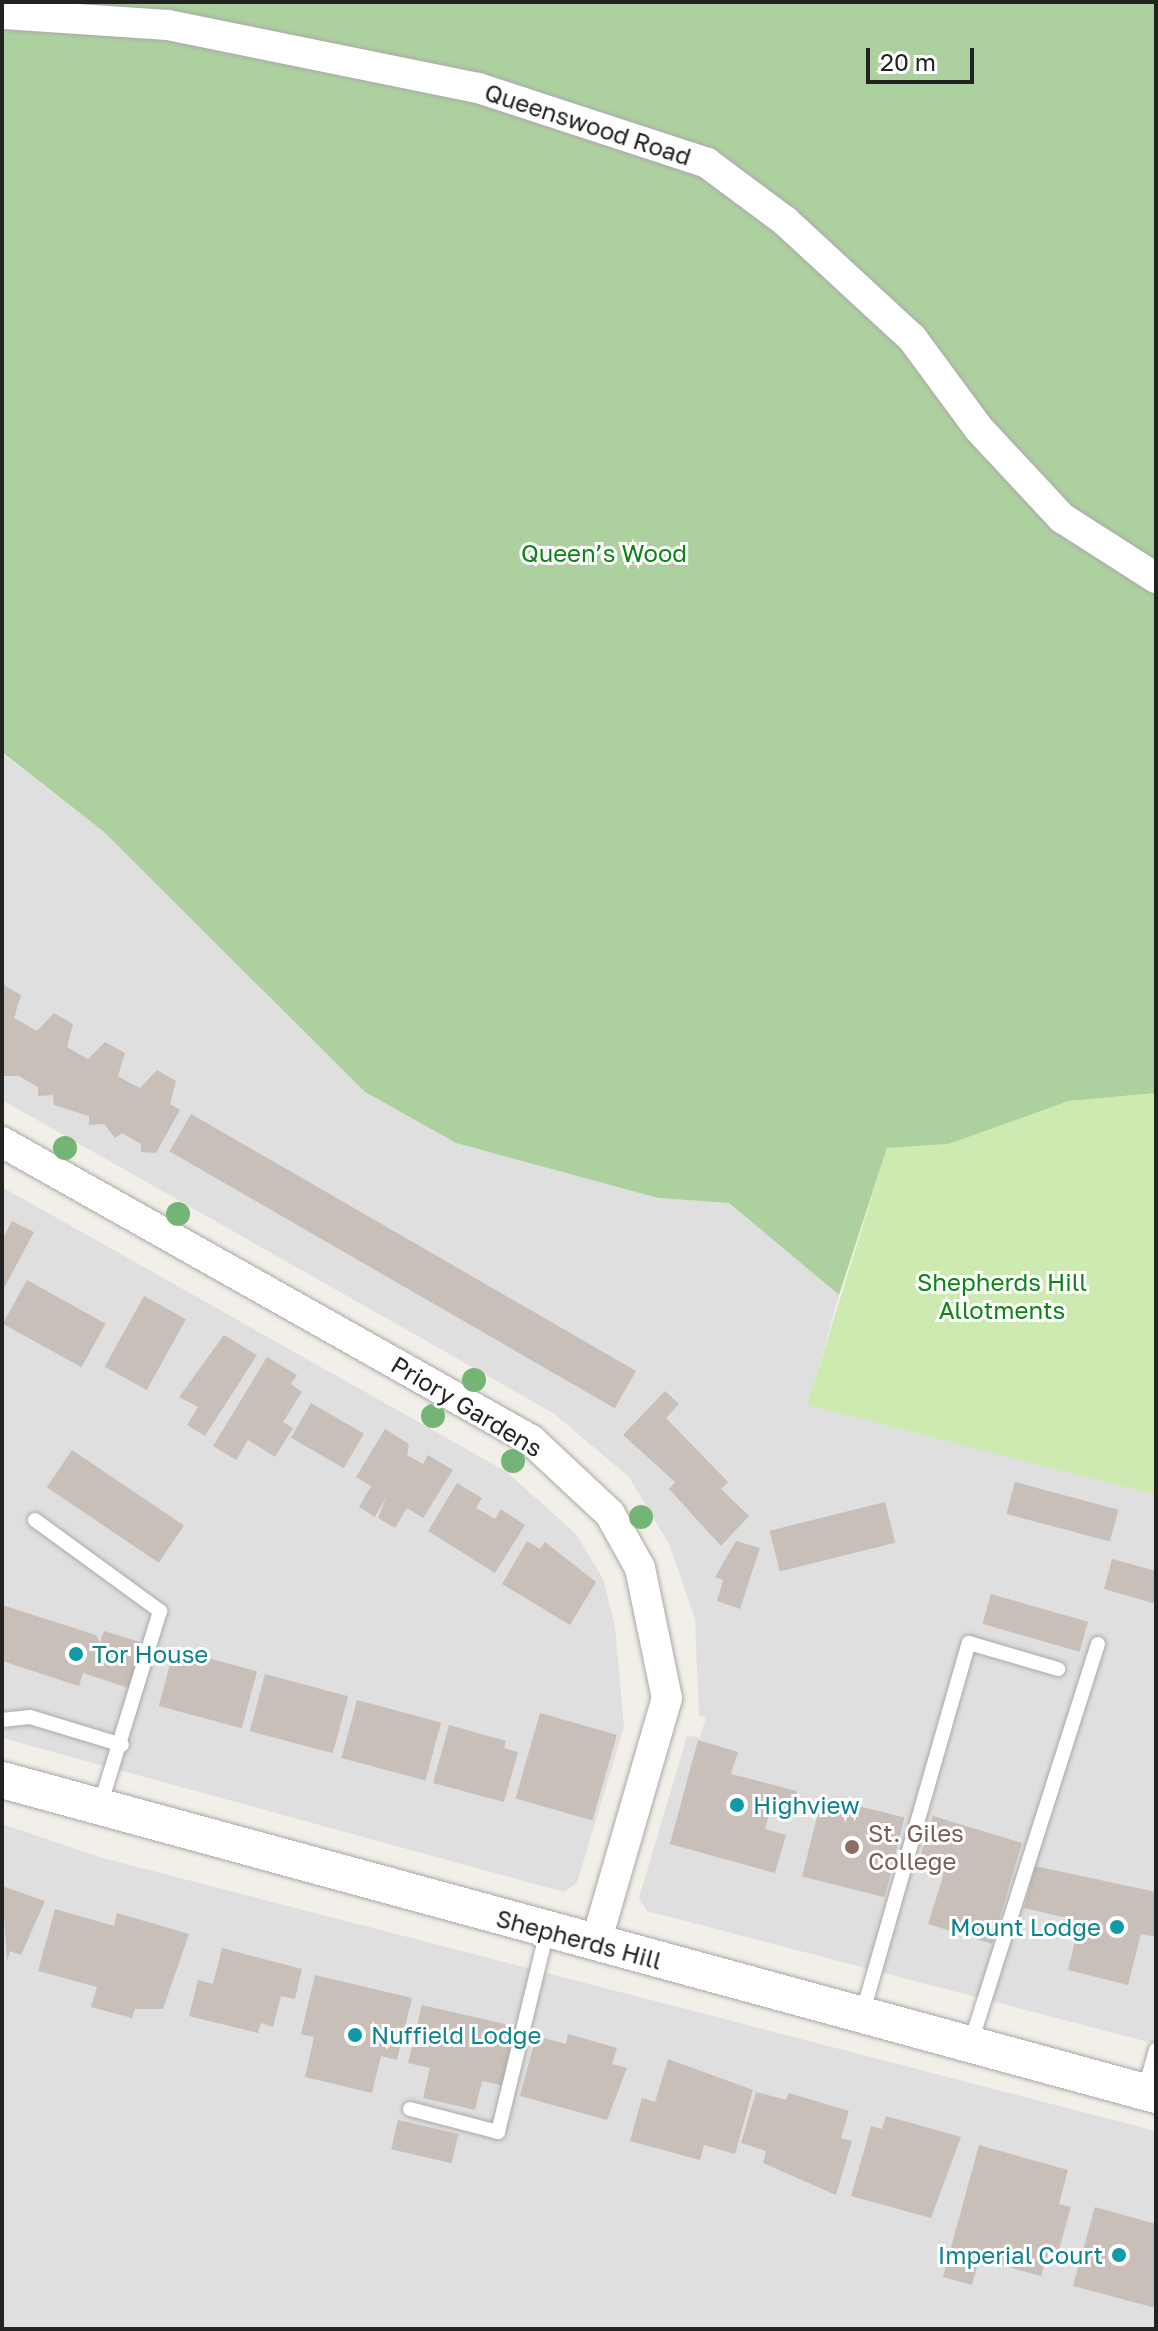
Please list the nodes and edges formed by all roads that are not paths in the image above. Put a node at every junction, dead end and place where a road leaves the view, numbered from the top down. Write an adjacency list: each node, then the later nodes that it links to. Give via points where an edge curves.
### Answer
1 (2, 14): 2 (street, Queenswood Road, via 168,25 478,88 707,163 785,221 912,338 979,429 1062,518)
2 (1156, 578)
3 (2, 1142): 12 (street, Priory Gardens, via 531,1440 610,1514 640,1568 667,1698)
4 (35, 1520): 8 (lane, via 160,1611)
5 (1098, 1644): 14 (lane)
6 (1058, 1669): 13 (lane, via 969,1643)
7 (2, 1720): 8 (lane, via 30,1717)
8 (122, 1745): 10 (lane)
9 (2, 1780): 10 (street, Shepherds Hill)
10 (98, 1811): 11 (street, Shepherds Hill)
11 (547, 1931): 12 (street, Shepherds Hill); 17 (lane, via 498,2132)
12 (596, 1943): 13 (street, Shepherds Hill)
13 (862, 2015): 14 (street, Shepherds Hill)
14 (969, 2046): 16 (street, Shepherds Hill)
15 (1156, 2050): 16 (lane)
16 (1150, 2093)
17 (410, 2109)

